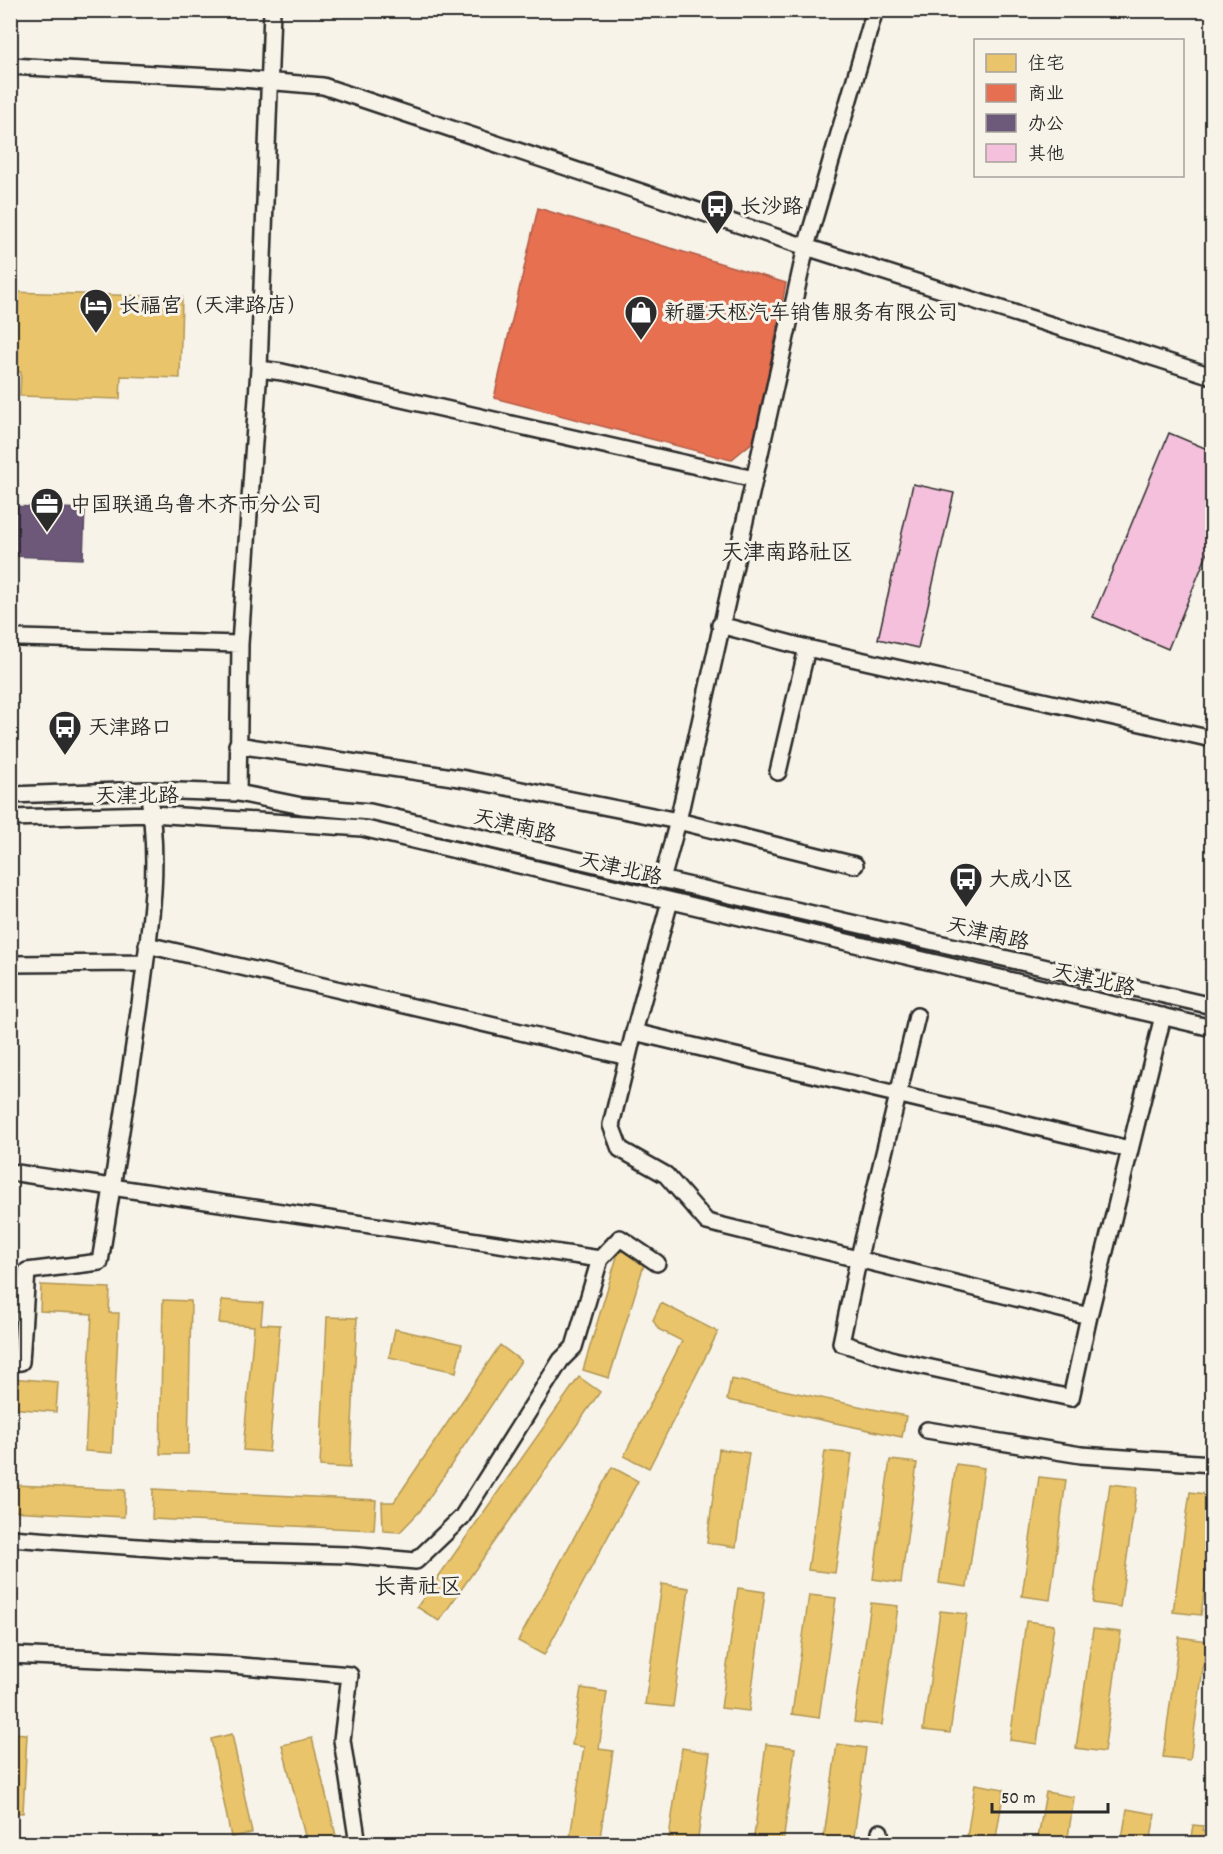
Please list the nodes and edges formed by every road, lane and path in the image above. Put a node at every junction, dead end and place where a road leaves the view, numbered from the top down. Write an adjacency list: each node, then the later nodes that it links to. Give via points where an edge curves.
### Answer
1 (272, 10): 4 (street)
2 (875, 10): 5 (street)
3 (10, 66): 4 (street)
4 (271, 82): 5 (street, via 323,86); 6 (street)
5 (806, 247): 7 (street); 8 (street)
6 (259, 369): 8 (street); 11 (street)
7 (1212, 376)
8 (754, 479): 9 (street)
9 (720, 625): 12 (street); 21 (street)
10 (19, 638): 11 (street)
11 (240, 644): 14 (street)
12 (807, 648): 13 (street); 15 (street)
13 (1212, 739)
14 (237, 745): 17 (street); 21 (street, via 466,779)
15 (778, 772)
16 (148, 790): 17 (street, 天津南路); 18 (street, 天津南路); 19 (street)
17 (238, 793): 23 (street, 天津南路, via 302,806 370,813)
18 (10, 795)
19 (152, 814): 20 (street, 天津北路); 24 (street, 天津北路, via 362,828); 25 (street, via 155,888)
20 (10, 818)
21 (678, 820): 22 (street); 23 (street)
22 (855, 865)
23 (662, 880): 28 (street, 天津南路)
24 (670, 902): 29 (street, 天津北路); 34 (street)
25 (147, 945): 26 (street); 35 (street)
26 (145, 963): 27 (street); 39 (street)
27 (10, 964)
28 (1116, 983): 29 (street); 30 (street, 天津南路)
29 (1112, 1004): 32 (street, 天津北路)
30 (1212, 1006)
31 (917, 1016): 36 (street)
32 (1163, 1016): 33 (street, 天津北路); 37 (street)
33 (1212, 1028)
34 (634, 1032): 35 (street); 36 (street)
35 (628, 1057): 41 (street, via 611,1125 620,1149 666,1175 707,1222)
36 (899, 1095): 37 (street); 41 (street)
37 (1129, 1149): 43 (street)
38 (10, 1172): 39 (street)
39 (112, 1187): 40 (street); 44 (street, via 100,1262 27,1271 21,1362)
40 (600, 1259): 42 (street, via 620,1238); 47 (street, via 574,1347 561,1360 462,1517 416,1561)
41 (858, 1261): 43 (street); 43 (street, via 841,1343 894,1360 1071,1398)
42 (657, 1263)
43 (1089, 1316)
44 (10, 1363)
45 (927, 1430): 46 (street, via 1080,1455)
46 (1212, 1464)
47 (10, 1538)
48 (10, 1655): 49 (street, via 351,1675 342,1740)
49 (358, 1844)

